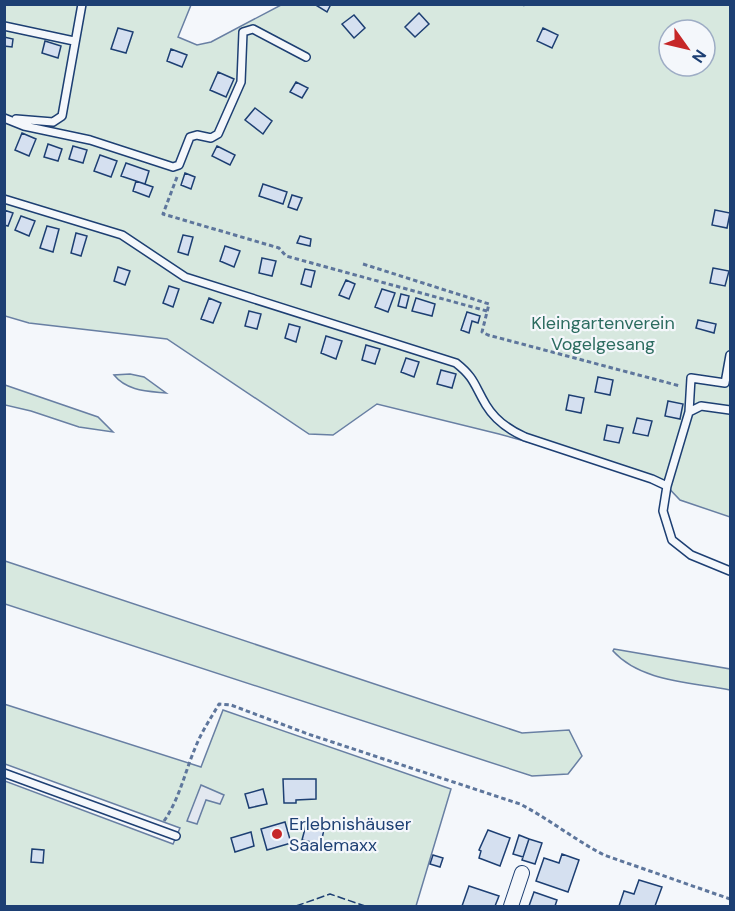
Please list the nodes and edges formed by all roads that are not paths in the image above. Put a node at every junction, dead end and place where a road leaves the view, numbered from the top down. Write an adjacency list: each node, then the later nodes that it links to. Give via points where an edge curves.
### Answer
1 (82, 4): 3 (lane)
2 (4, 26): 3 (lane)
3 (74, 41): 5 (lane, via 62,116 53,122)
4 (306, 57): 5 (lane, via 253,29 243,32 241,82 218,134 211,138 190,137 179,165 173,167)
5 (7, 118)
6 (4, 199): 10 (lane, via 122,235 185,277 456,363 470,374 487,407 506,428)
7 (730, 355): 9 (lane, via 724,383 691,378)
8 (730, 410): 9 (lane, via 701,406)
9 (689, 412): 10 (lane)
10 (667, 486): 11 (lane, via 663,511 672,540 691,555)
11 (730, 571)
12 (4, 773): 13 (lane)
13 (176, 836)
14 (522, 873): 15 (street, via 511,887)
15 (511, 906)

